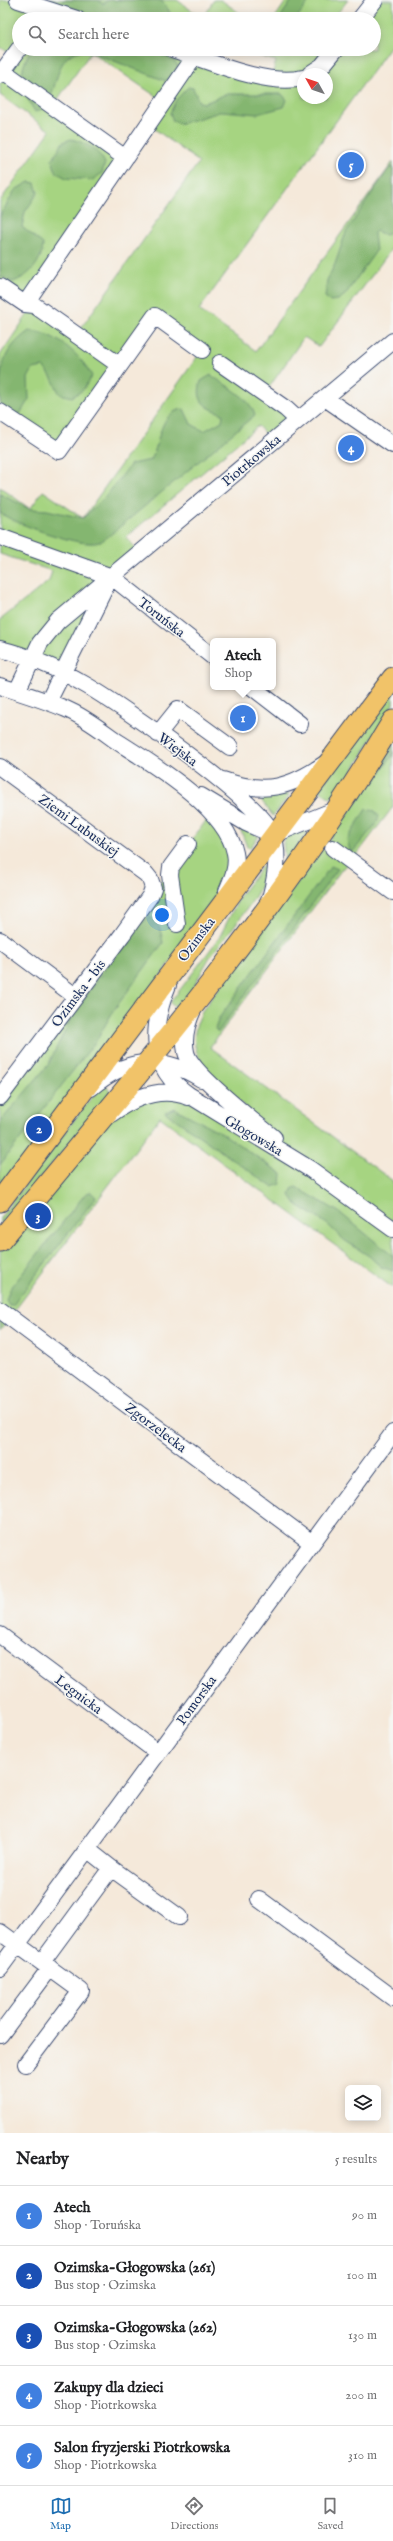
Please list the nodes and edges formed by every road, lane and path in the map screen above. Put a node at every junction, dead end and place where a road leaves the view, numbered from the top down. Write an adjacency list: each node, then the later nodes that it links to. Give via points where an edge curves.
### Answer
1 (21, 0): 3 (street)
2 (376, 0): 4 (street)
3 (48, 10)
4 (366, 12)
5 (14, 56): 9 (street)
6 (195, 56): 10 (street, via 268,79); 11 (street)
7 (330, 56): 8 (street)
8 (319, 68)
9 (2, 73): 11 (street)
10 (297, 79)
11 (124, 157): 13 (street)
12 (0, 287): 13 (street)
13 (25, 304): 17 (street, via 34,305)
14 (393, 341): 18 (street, Piotrkowska)
15 (202, 350): 17 (street, via 155,316)
16 (220, 363): 20 (street)
17 (119, 365): 19 (street, via 59,451)
18 (325, 398): 20 (street, Piotrkowska); 21 (street)
19 (0, 412)
20 (298, 420): 23 (street, Piotrkowska)
21 (393, 445)
22 (0, 537): 23 (street)
23 (110, 578): 25 (street, Toruńska); 26 (street, Piotrkowska, via 58,621); 27 (street, Piotrkowska, via 88,625)
24 (0, 649): 26 (street, Wiejska)
25 (210, 655)
26 (31, 659): 27 (street, Wiejska); 31 (street, Piotrkowska)
27 (61, 672): 32 (street, Piotrkowska); 35 (street, Wiejska, via 99,693)
28 (393, 678): 37 (main road, Ozimska)
29 (0, 686): 31 (street, Wiejska)
30 (256, 690): 34 (street)
31 (17, 692): 32 (street, Wiejska)
32 (48, 702): 40 (street, Wiejska, via 86,720)
33 (393, 721): 41 (main road)
34 (300, 724)
35 (158, 734): 36 (street, via 178,709); 39 (street, Wiejska)
36 (230, 747)
37 (335, 755): 39 (street, via 308,774 276,788 241,786); 42 (main road, Ozimska)
38 (0, 767): 46 (street, Ziemi Lubuskiej, via 146,874)
39 (216, 777): 42 (street, Wiejska, via 256,811)
40 (176, 780): 42 (street, via 246,823); 48 (street, Wiejska, via 211,814 232,844 236,862)
41 (339, 809): 42 (street); 49 (main road)
42 (273, 835): 48 (main road, Ozimska); 49 (street, Wiejska, via 276,863)
43 (188, 844): 45 (street, via 172,867)
44 (333, 848): 47 (street)
45 (169, 884): 46 (street); 50 (street)
46 (153, 888): 53 (street, Ozimska - bis, via 150,896)
47 (393, 892)
48 (221, 905): 51 (main road, Ozimska)
49 (266, 909): 54 (main road)
50 (177, 924)
51 (198, 936): 55 (street, via 172,977 160,1004 156,1030); 59 (main road, Ozimska)
52 (0, 940): 53 (street)
53 (75, 996): 57 (street, Ozimska - bis)
54 (196, 1004): 55 (main road); 56 (street, Głogowska, via 186,1032 186,1053 200,1073)
55 (156, 1059): 56 (street, Głogowska, via 190,1073); 58 (street, Głogowska, via 172,1083); 59 (street, via 121,1068 93,1087); 60 (main road)
56 (224, 1095): 61 (street, Głogowska)
57 (0, 1097)
58 (199, 1102): 60 (street, Głogowska, via 178,1094 156,1093 125,1104); 61 (street, Głogowska)
59 (68, 1110): 62 (main road, Ozimska)
60 (98, 1123): 64 (main road)
61 (310, 1169): 63 (street, Głogowska)
62 (0, 1201)
63 (393, 1228)
64 (0, 1241)
65 (0, 1310): 67 (street, Zgorzelecka)
66 (393, 1433): 67 (street, Pomorska)
67 (312, 1543): 69 (street, Pomorska)
68 (0, 1635): 69 (street, Legnicka)
69 (158, 1752): 70 (street, Pomorska)
70 (87, 1849): 71 (street); 75 (street, Pomorska)
71 (111, 1868): 73 (street); 76 (street)
72 (259, 1899): 78 (street)
73 (179, 1917)
74 (0, 1932): 75 (street)
75 (17, 1944): 76 (street); 77 (street, Pomorska)
76 (46, 1965): 79 (street); 80 (street, via 81,1991)
77 (0, 1968)
78 (393, 1998)
79 (0, 2035)
80 (26, 2064)

